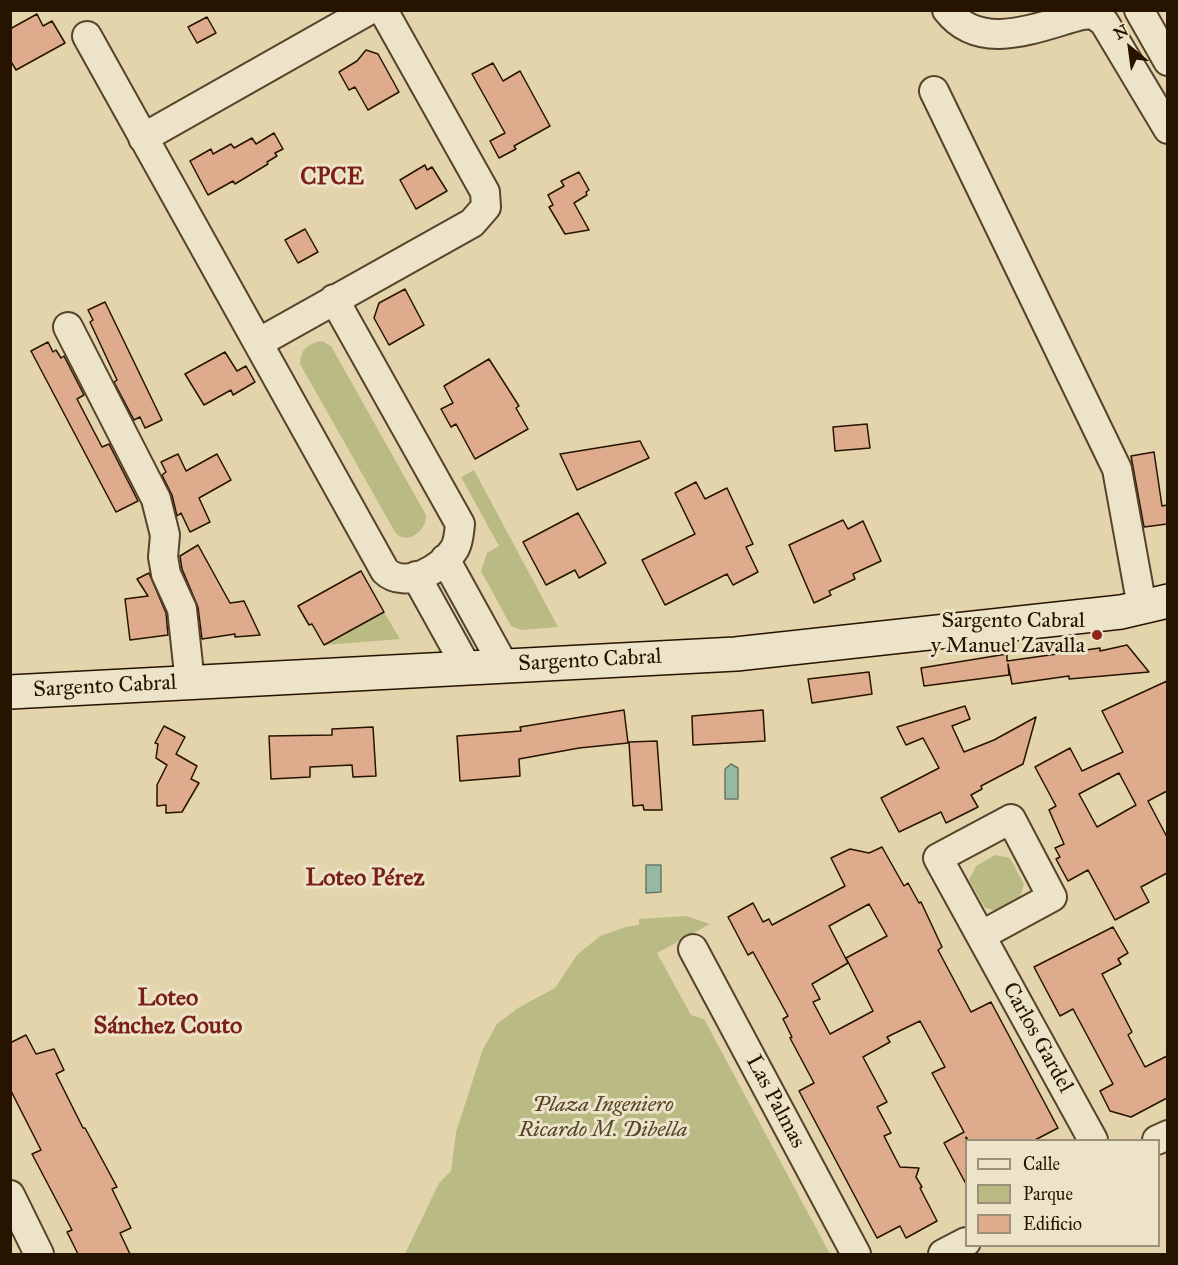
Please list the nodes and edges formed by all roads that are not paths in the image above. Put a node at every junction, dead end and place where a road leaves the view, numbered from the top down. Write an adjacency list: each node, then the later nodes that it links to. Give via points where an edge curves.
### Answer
1 (369, 10): 9 (street)
2 (383, 10): 10 (street, via 485,192 486,207 472,222)
3 (947, 10): 8 (street, via 966,27 998,34 1093,14 1114,37)
4 (1138, 10): 6 (street)
5 (87, 36): 9 (street)
6 (1167, 61)
7 (934, 91): 15 (street, via 1117,468)
8 (1167, 129)
9 (144, 138): 12 (street)
10 (334, 299): 12 (street); 13 (street, via 460,524 455,547)
11 (68, 327): 18 (street, via 156,499 165,535 166,574 182,609)
12 (258, 343): 14 (street, via 385,571 398,578)
13 (445, 559): 14 (street); 16 (street)
14 (416, 576): 17 (street)
15 (1155, 604): 16 (main road, Sargento Cabral, via 1121,612 736,654)
16 (504, 666): 17 (main road, Sargento Cabral)
17 (467, 668): 18 (main road, Sargento Cabral)
18 (190, 683): 19 (main road, Sargento Cabral)
19 (10, 692)
20 (982, 935): 22 (street, Carlos Gardel)
21 (693, 949): 26 (street, Las Palmas)
22 (1092, 1139)
23 (10, 1195): 25 (street)
24 (965, 1243): 27 (street)
25 (29, 1252)
26 (856, 1254)
27 (943, 1254)

